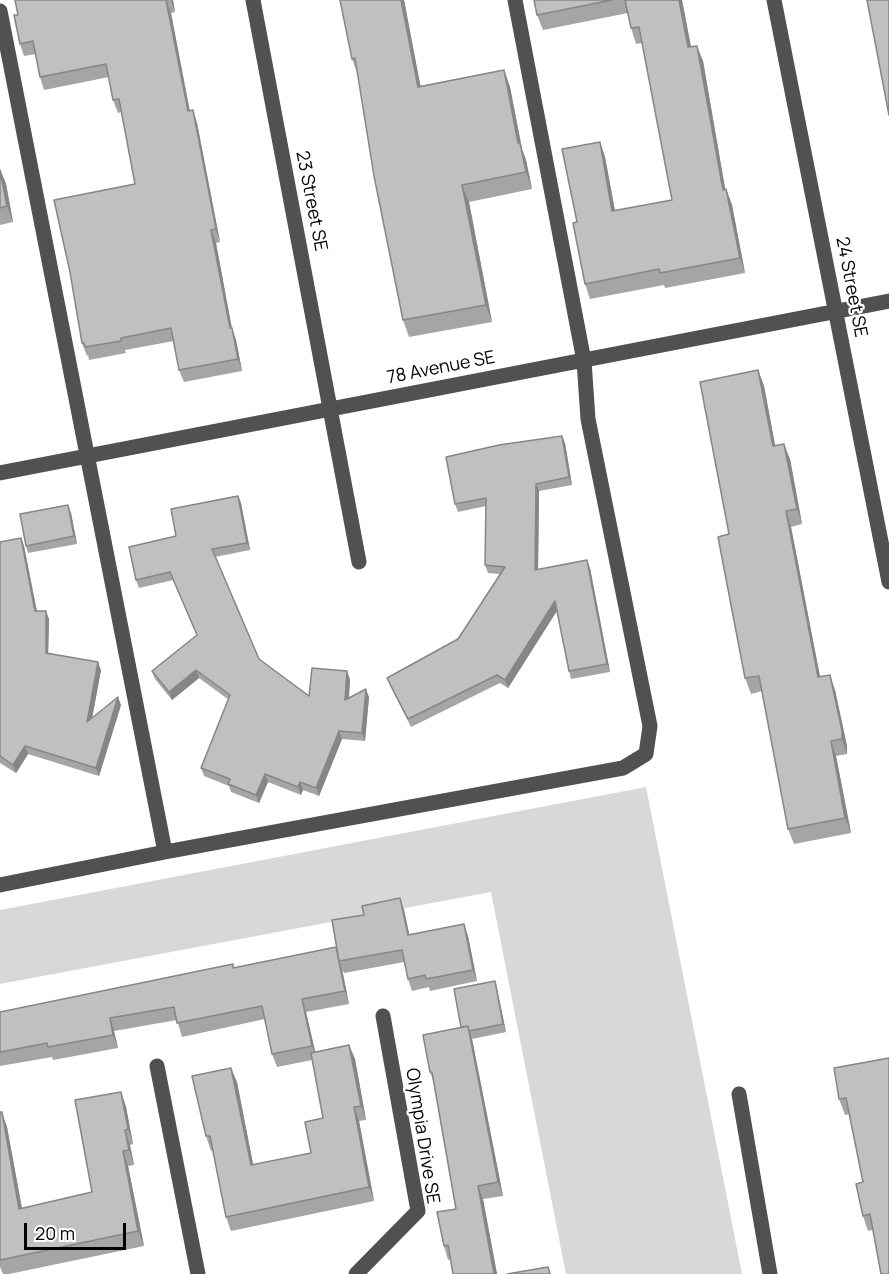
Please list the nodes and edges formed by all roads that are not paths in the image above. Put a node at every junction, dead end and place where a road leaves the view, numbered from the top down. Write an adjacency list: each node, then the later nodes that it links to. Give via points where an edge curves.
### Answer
1 (253, 0): 8 (street, 23 Street SE)
2 (514, 0): 7 (street)
3 (774, 0): 6 (street, 24 Street SE)
4 (0, 11): 9 (street)
5 (889, 301): 6 (street, 78 Avenue SE)
6 (836, 312): 7 (street, 78 Avenue SE); 12 (street, 24 Street SE)
7 (584, 361): 8 (street, 78 Avenue SE); 13 (street, via 588,419 650,726 646,754 623,768)
8 (330, 410): 9 (street, 78 Avenue SE); 11 (street, 23 Street SE)
9 (87, 456): 10 (street, 78 Avenue SE); 13 (street)
10 (0, 473)
11 (359, 562)
12 (889, 582)
13 (165, 852): 14 (street)
14 (0, 885)
15 (383, 1016): 19 (street, Olympia Drive SE, via 418,1212)
16 (157, 1066): 18 (street)
17 (740, 1094): 20 (street)
18 (198, 1274)
19 (356, 1274)
20 (770, 1274)

